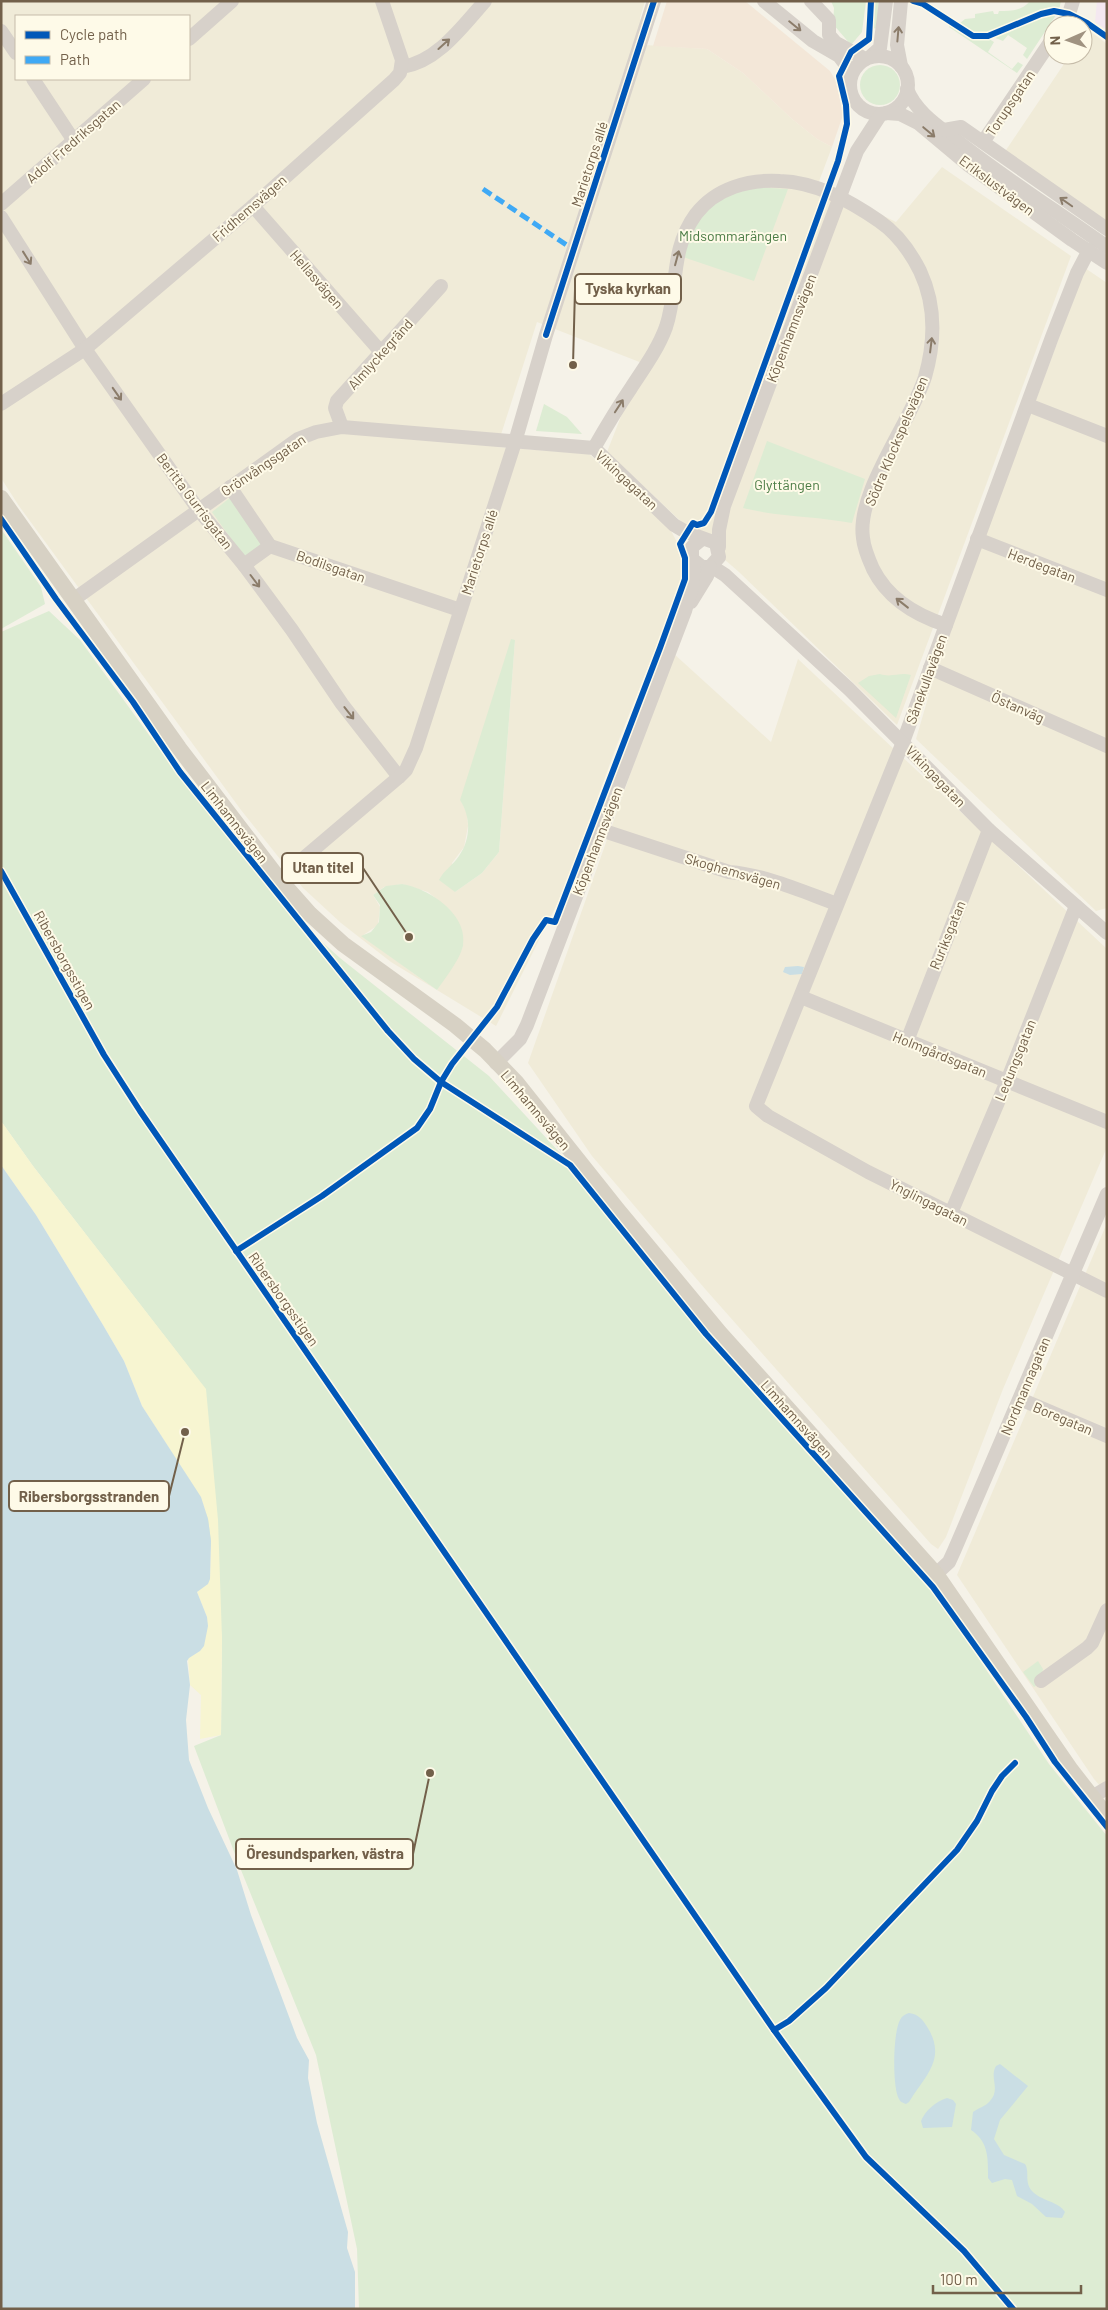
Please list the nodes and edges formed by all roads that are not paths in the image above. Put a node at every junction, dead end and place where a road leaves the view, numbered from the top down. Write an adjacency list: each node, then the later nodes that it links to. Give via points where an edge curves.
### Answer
1 (232, 1): 12 (street)
2 (382, 1): 17 (street)
3 (485, 1): 17 (street, one-way to 3, via 428,59)
4 (654, 1): 43 (street, Marietorps allé, via 546,335)
5 (764, 1): 20 (street, one-way to 20, via 814,41 837,54 849,69)
6 (811, 1): 15 (street, via 829,20 829,35 836,43)
7 (886, 1): 15 (street, via 880,48)
8 (901, 1): 16 (street, one-way to 8, via 897,45)
9 (1073, 1): 10 (street)
10 (1068, 15)
11 (1, 31): 13 (street)
12 (190, 38)
13 (15, 52)
14 (1043, 53): 26 (street, Torupsgatan)
15 (868, 58): 16 (street, via 884,56); 20 (street, via 853,72)
16 (901, 66): 21 (street)
17 (402, 67): 30 (street, Fridhemsvägen, via 394,80)
18 (34, 80): 25 (street)
19 (143, 80): 25 (street, Adolf Fredriksgatan)
20 (850, 80): 22 (street, Köpenhamnsvägen, via 851,93)
21 (908, 89): 23 (street, Köpenhamnsvägen, via 901,103); 24 (street, Erikslustvägen, via 915,105)
22 (857, 104): 23 (street, via 864,110); 27 (street, Köpenhamnsvägen, via 862,117)
23 (883, 113): 27 (street, Köpenhamnsvägen); 34 (street, Erikslustvägen, one-way to 34, via 900,114 918,123 967,164)
24 (944, 130): 26 (street, Erikslustvägen, via 961,127); 33 (street, Erikslustvägen)
25 (74, 141): 29 (street, Adolf Fredriksgatan)
26 (983, 142): 32 (street, Erikslustvägen, one-way to 26)
27 (857, 151): 28 (street, Köpenhamnsvägen)
28 (840, 197): 44 (street, Södra Klockspelsvägen, one-way to 28, via 648,363 666,327 675,262 685,234 701,209 730,187 755,181 799,183); 47 (street, Köpenhamnsvägen); 60 (street, Södra Klockspelsvägen, one-way to 28, via 906,607 887,590 868,559 862,539 866,508 877,478 927,370 933,333 929,295 909,250 892,230)
29 (1, 204)
30 (253, 206): 37 (street, Fridhemsvägen); 38 (street, Hellasvägen)
31 (1, 217): 37 (street, Beritta Gurrisgatan, one-way to 37)
32 (1107, 229)
33 (1107, 247)
34 (1089, 250): 35 (street, Erikslustvägen); 40 (street, Sånekullavägen, via 1077,273)
35 (1107, 263)
36 (441, 286): 38 (street, Almlyckegränd)
37 (85, 349): 39 (street, Fridhemsvägen); 48 (street, Beritta Gurrisgatan, one-way to 48)
38 (381, 352): 41 (street, Almlyckegränd, via 337,401 335,408)
39 (1, 404)
40 (1028, 405): 42 (street); 51 (street, Sånekullavägen)
41 (342, 427): 43 (street, Grönvångsgatan); 45 (street, Grönvångsgatan, via 298,439)
42 (1107, 436)
43 (515, 442): 44 (street, Vikingagatan); 58 (street, Marietorps allé)
44 (594, 448): 49 (street, Vikingagatan)
45 (230, 487): 48 (street, Grönvångsgatan); 52 (street)
46 (1, 498): 57 (main road, Limhamnsvägen)
47 (724, 506): 50 (street, Köpenhamnsvägen); 54 (street, Köpenhamnsvägen)
48 (198, 508): 55 (street, Beritta Gurrisgatan); 57 (street, Grönvångsgatan)
49 (674, 524): 50 (street, Vikingagatan); 53 (street, Vikingagatan)
50 (703, 539): 53 (street, via 695,544); 54 (street, via 712,541)
51 (977, 539): 56 (street, Herdegatan); 60 (street, Sånekullavägen)
52 (270, 546): 55 (street); 58 (street, Bodilsgatan)
53 (693, 557): 54 (street, via 702,567); 59 (street, Köpenhamnsvägen, via 692,587)
54 (715, 559): 59 (street, Köpenhamnsvägen); 62 (street, Vikingagatan, via 725,575)
55 (244, 565): 64 (street, Beritta Gurrisgatan, one-way to 64, via 342,704)
56 (1107, 590)
57 (73, 600): 67 (main road, Limhamnsvägen, via 179,748)
58 (460, 610): 64 (street, Marietorps allé, via 416,748)
59 (685, 611): 65 (street, Köpenhamnsvägen)
60 (946, 625): 61 (street, Sånekullavägen)
61 (930, 668): 62 (street, Sånekullavägen); 63 (street, Östanväg)
62 (903, 742): 66 (street, Vikingagatan); 68 (street, Sånekullavägen)
63 (1107, 746)
64 (399, 777): 67 (street, Marietorps allé)
65 (601, 830): 68 (street, Skoghemsvägen, via 728,872 766,879); 73 (street, Köpenhamnsvägen, via 527,1025 520,1038)
66 (990, 830): 69 (street, Vikingagatan); 72 (street, Ruriksgatan)
67 (279, 879): 73 (main road, Limhamnsvägen, via 343,944 455,1025)
68 (837, 904): 71 (street, Sånekullavägen)
69 (1076, 906): 70 (street, Vikingagatan); 74 (street, Ledungsgatan)
70 (1106, 929)
71 (801, 997): 72 (street, Holmgårdsgatan); 75 (street, Sånekullavägen)
72 (907, 1040): 74 (street, Holmgårdsgatan)
73 (496, 1063): 83 (main road, Limhamnsvägen, via 516,1082 720,1333)
74 (1007, 1081): 76 (street, Holmgårdsgatan); 78 (street, Ledungsgatan)
75 (756, 1106): 78 (street, Ynglingagatan, via 768,1116 868,1172)
76 (1107, 1122)
77 (1107, 1194): 79 (street, Nordmannagatan)
78 (951, 1213): 79 (street, Ynglingagatan)
79 (1072, 1275): 80 (street, Ynglingagatan); 81 (street, Nordmannagatan)
80 (1107, 1291)
81 (1020, 1399): 82 (street, Boregatan); 83 (street, Nordmannagatan, via 949,1562)
82 (1107, 1436)
83 (936, 1574): 87 (main road, Limhamnsvägen)
84 (1107, 1610): 85 (street, via 1092,1643 1050,1667)
85 (1040, 1681)
86 (1107, 1788): 87 (street)
87 (1092, 1797): 88 (main road, Limhamnsvägen)
88 (1107, 1816)

